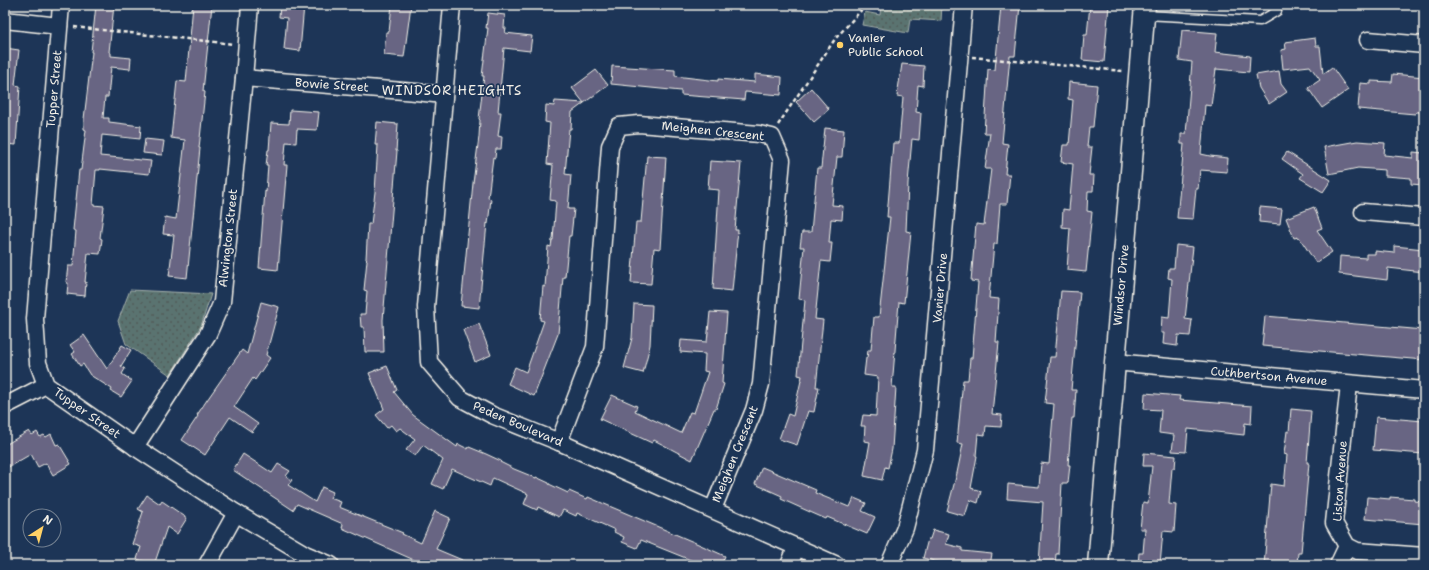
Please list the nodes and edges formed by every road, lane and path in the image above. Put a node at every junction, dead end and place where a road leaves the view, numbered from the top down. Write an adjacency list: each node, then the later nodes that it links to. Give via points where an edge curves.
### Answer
1 (61, 5): 9 (street, Tupper Street)
2 (250, 5): 11 (street, Alwington Street)
3 (452, 5): 16 (street, Peden Boulevard)
4 (866, 5): 17 (path, via 835,39)
5 (964, 5): 13 (street, Vanier Drive)
6 (1145, 10): 7 (lane, via 1260,21); 14 (street, Windsor Drive)
7 (1277, 11)
8 (5, 20): 9 (street)
9 (59, 26): 11 (path); 22 (street, Tupper Street, via 35,319 38,363)
10 (1368, 40): 12 (street)
11 (246, 45): 15 (street, Alwington Street)
12 (1424, 45)
13 (960, 56): 14 (path); 36 (street, Vanier Drive, via 925,450 905,528)
14 (1139, 72): 20 (street, Windsor Drive)
15 (244, 78): 16 (street, Bowie Street); 26 (street, Alwington Street, via 222,302 208,334)
16 (443, 95): 25 (street, Peden Boulevard, via 426,307 429,362 460,398 492,415)
17 (772, 137): 25 (street, Meighen Crescent, via 639,124 619,126 610,146 595,347); 27 (street, Meighen Crescent, via 782,160 761,384 754,410)
18 (1363, 212): 19 (street)
19 (1424, 217)
20 (1114, 362): 21 (street, Cuthbertson Avenue); 37 (street, Windsor Drive)
21 (1349, 384): 23 (street, Cuthbertson Avenue); 29 (street, Liston Avenue, via 1334,524)
22 (46, 385): 24 (street); 26 (street, Tupper Street)
23 (1424, 390)
24 (5, 406)
25 (559, 442): 27 (street, Peden Boulevard)
26 (135, 447): 28 (street, Tupper Street)
27 (713, 509): 30 (street, Peden Boulevard)
28 (236, 513): 32 (street); 33 (street, Tupper Street, via 305,554)
29 (1347, 546): 31 (street, via 1357,551); 38 (street)
30 (796, 548): 34 (street); 35 (street, Peden Boulevard)
31 (1424, 556)
32 (207, 565)
33 (331, 565)
34 (789, 565)
35 (837, 565)
36 (889, 565)
37 (1098, 565)
38 (1338, 565)

